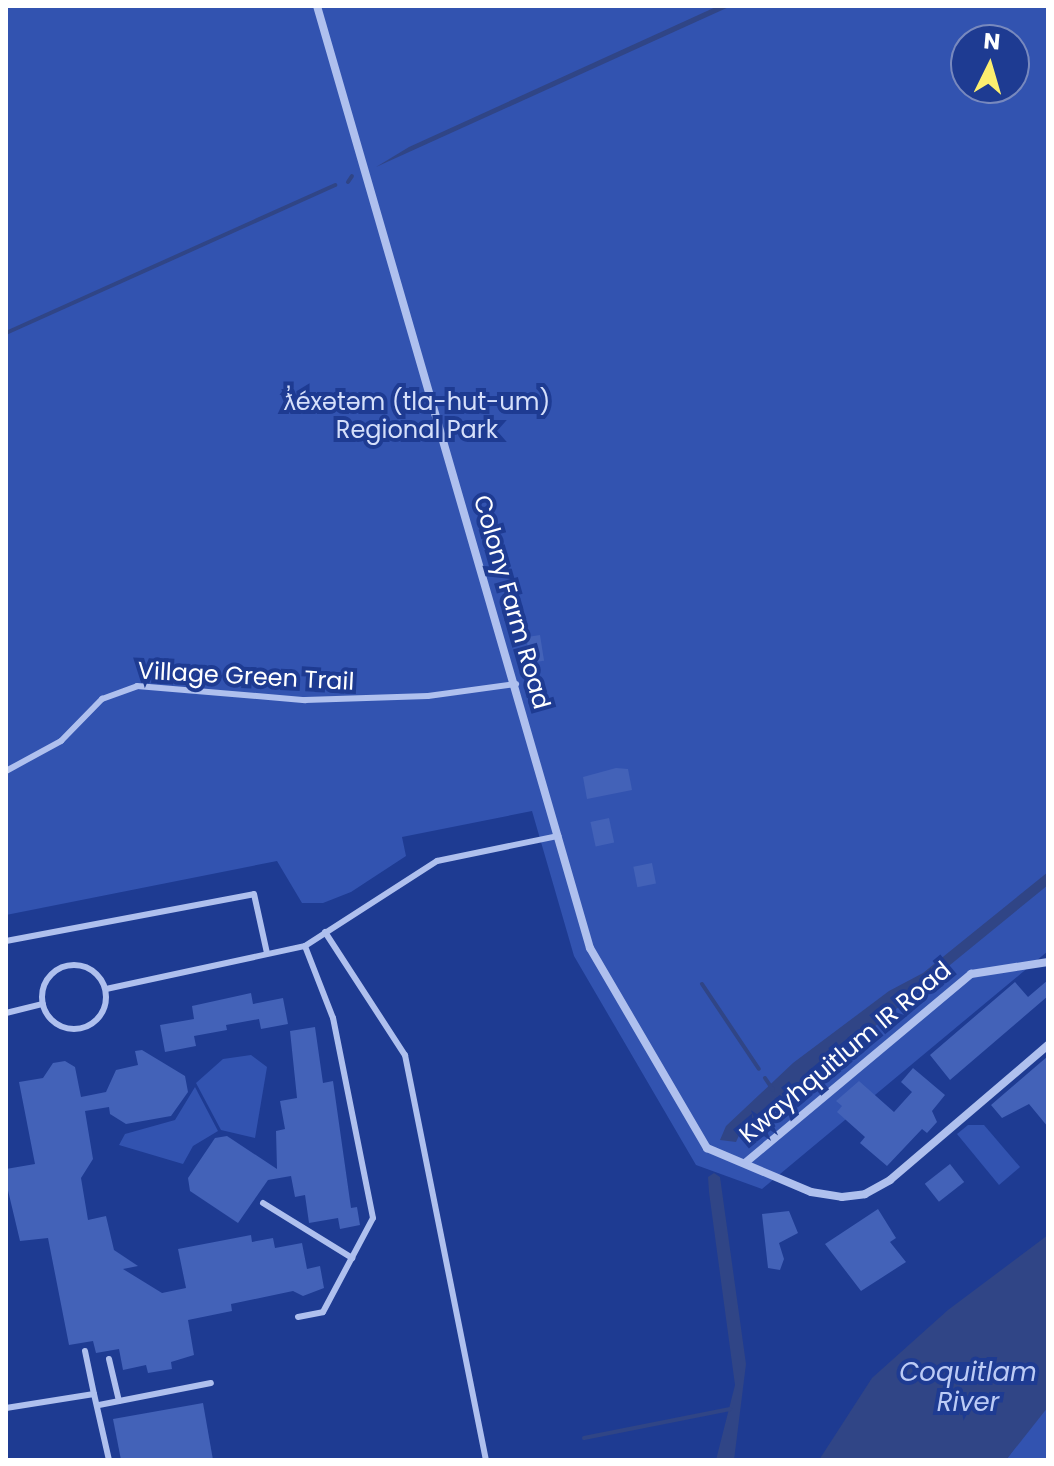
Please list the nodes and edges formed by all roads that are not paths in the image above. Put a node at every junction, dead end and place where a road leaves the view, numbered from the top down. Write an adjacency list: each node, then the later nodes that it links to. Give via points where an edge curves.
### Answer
1 (317, 6): 2 (street, Colony Farm Road)
2 (516, 684): 3 (lane, Village Green Trail, via 345,700 243,698 137,686 102,699 68,736); 4 (street, Colony Farm Road)
3 (6, 771)
4 (558, 836): 5 (lane, via 437,861); 14 (street, Colony Farm Road, via 590,948 707,1148)
5 (325, 932): 7 (lane); 26 (lane, via 405,1055)
6 (6, 941): 8 (lane, via 254,894)
7 (305, 946): 8 (lane); 16 (lane, via 333,1018 373,1218)
8 (267, 953): 10 (lane)
9 (1048, 962): 14 (street, Kwayhquitlum IR Road, via 971,974)
10 (106, 989): 11 (lane, via 90,968 64,966 50,975); 11 (lane, via 102,1015 80,1029 58,1026)
11 (43, 1004): 12 (lane)
12 (6, 1013)
13 (1048, 1045): 14 (street, Kwayhquitlum IR Road, via 895,1176 868,1193 826,1196)
14 (745, 1163)
15 (263, 1203): 16 (lane)
16 (352, 1258): 17 (lane, via 323,1312)
17 (298, 1317)
18 (85, 1351): 21 (lane)
19 (109, 1359): 22 (lane)
20 (211, 1383): 22 (lane)
21 (94, 1394): 23 (lane); 24 (lane)
22 (119, 1401): 23 (lane)
23 (99, 1405): 25 (lane)
24 (6, 1408)
25 (109, 1460)
26 (486, 1460)

